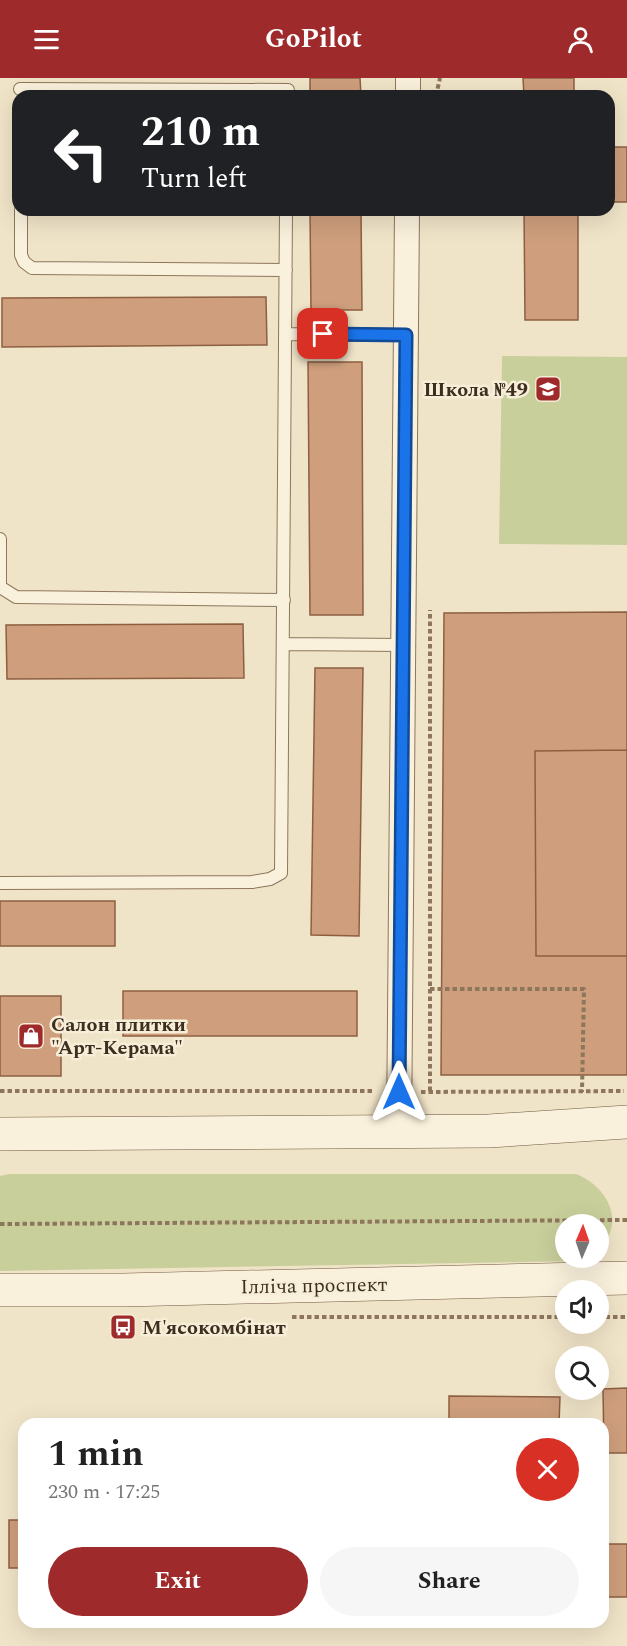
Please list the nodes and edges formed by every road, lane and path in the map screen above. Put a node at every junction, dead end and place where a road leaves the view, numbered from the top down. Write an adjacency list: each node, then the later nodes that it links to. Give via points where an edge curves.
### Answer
1 (20, 88): 2 (lane)
2 (288, 88)
3 (21, 216): 6 (lane, via 21,255 32,268)
4 (286, 216): 6 (lane)
5 (407, 216): 8 (street)
6 (286, 270): 7 (lane)
7 (285, 334): 8 (lane); 10 (lane)
8 (406, 335): 13 (street)
9 (0, 539): 10 (lane, via 0,587 16,597)
10 (284, 600): 12 (lane)
11 (430, 605): 15 (path)
12 (284, 644): 13 (lane); 14 (lane, via 281,873 252,882)
13 (403, 645): 22 (street)
14 (0, 883)
15 (430, 989): 18 (path); 19 (path, via 584,989)
16 (0, 1091): 17 (path)
17 (374, 1091)
18 (430, 1091)
19 (582, 1092)
20 (627, 1122): 21 (main road)
21 (489, 1131): 22 (main road); 23 (main road)
22 (399, 1132): 24 (main road)
23 (627, 1133)
24 (0, 1134)
25 (627, 1220): 26 (path)
26 (0, 1224)
27 (627, 1278): 28 (main road, Ілліча проспект)
28 (0, 1290)
29 (609, 1317): 30 (path)
30 (627, 1317)

